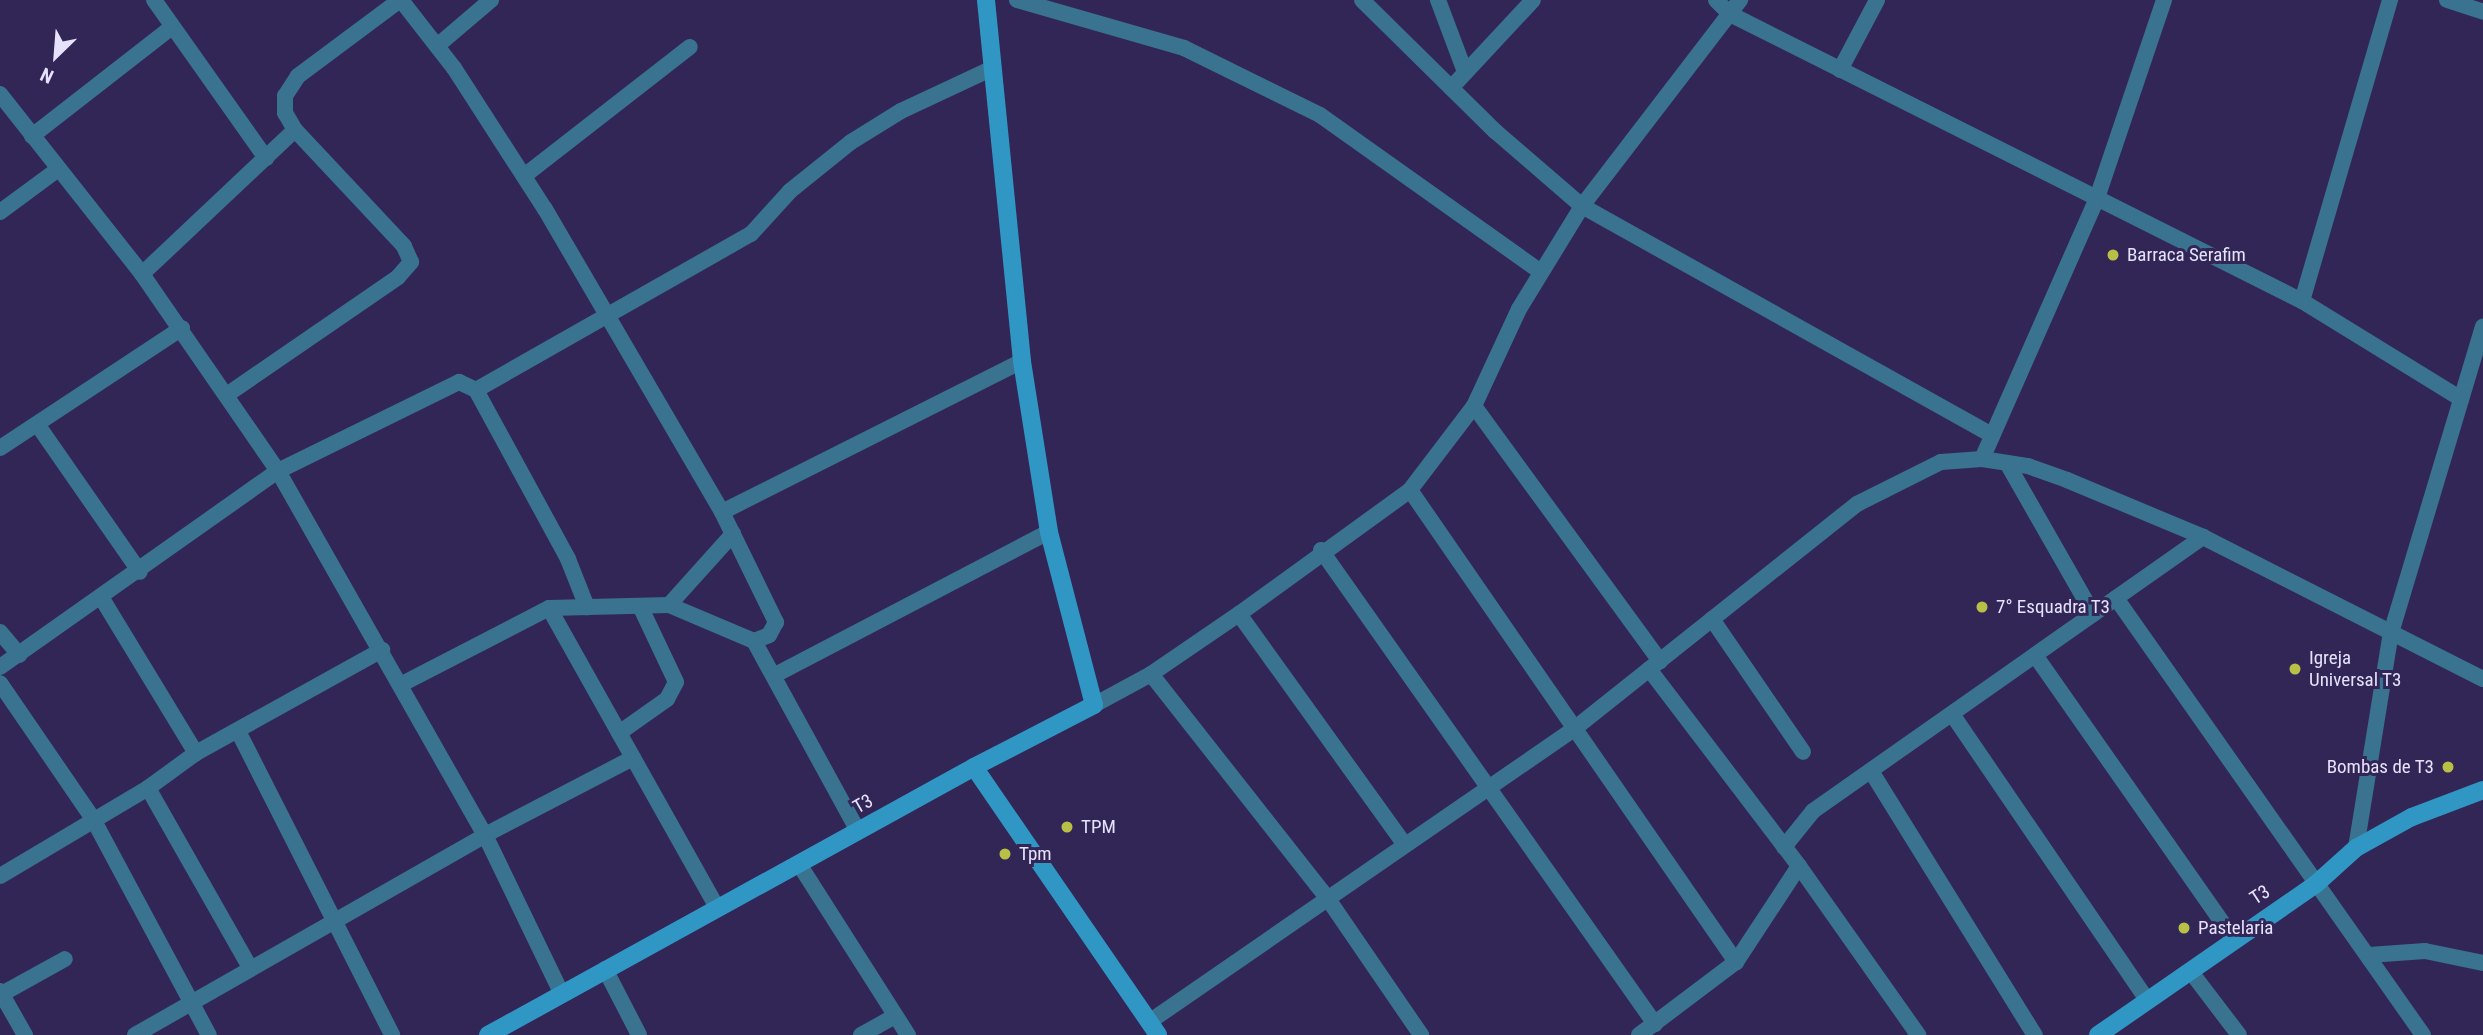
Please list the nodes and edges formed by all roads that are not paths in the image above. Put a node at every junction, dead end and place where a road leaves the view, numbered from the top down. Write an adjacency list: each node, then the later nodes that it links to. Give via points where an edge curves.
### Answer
1 (154, 0): 17 (street)
2 (401, 0): 18 (street); 25 (street, via 298,76 285,96 285,113)
3 (491, 0): 18 (street)
4 (986, 0): 20 (street)
5 (1017, 0): 33 (street, via 1184,48 1320,115)
6 (1362, 0): 23 (street)
7 (1438, 0): 22 (street)
8 (1533, 0): 22 (street)
9 (1716, 0): 16 (street)
10 (1740, 0): 16 (street)
11 (1877, 0): 21 (street)
12 (2164, 0): 30 (street)
13 (2390, 0): 35 (street)
14 (2447, 0): 15 (street)
15 (2483, 12)
16 (1730, 14): 21 (street); 31 (street)
17 (172, 27): 26 (street); 27 (street)
18 (437, 46): 29 (street)
19 (690, 47): 29 (street)
20 (993, 68): 36 (street, via 901,111 851,142 790,191 751,234); 39 (street)
21 (1840, 70): 30 (street)
22 (1465, 72): 23 (street)
23 (1451, 88): 31 (street)
24 (0, 94): 26 (street)
25 (295, 130): 27 (street); 41 (street, via 404,246 411,262 398,276)
26 (32, 135): 28 (street)
27 (267, 158): 34 (street)
28 (57, 170): 32 (street); 34 (street)
29 (524, 176): 36 (street)
30 (2096, 201): 35 (street); 45 (street)
31 (1582, 206): 33 (street); 45 (street)
32 (0, 212)
33 (1541, 272): 43 (street)
34 (142, 274): 38 (street)
35 (2302, 301): 42 (street)
36 (609, 315): 40 (street); 51 (street)
37 (2483, 327): 42 (street)
38 (182, 328): 41 (street); 44 (street)
39 (1022, 361): 51 (street); 52 (street)
40 (476, 390): 49 (street, via 459,382); 61 (street, via 568,559)
41 (228, 394): 49 (street)
42 (2461, 399): 67 (street)
43 (1474, 406): 50 (street); 72 (street)
44 (37, 424): 46 (street); 56 (street)
45 (1992, 435): 47 (street)
46 (0, 448)
47 (1982, 459): 48 (street); 65 (street, via 1941,462 1857,504)
48 (2007, 463): 54 (street, via 2067,480); 64 (street)
49 (278, 471): 56 (street); 69 (street)
50 (1410, 490): 55 (street); 81 (street)
51 (722, 512): 53 (street)
52 (1049, 532): 75 (street); 79 (street)
53 (733, 534): 60 (street); 68 (street, via 776,622 769,635)
54 (2203, 537): 58 (street); 67 (street)
55 (1321, 550): 63 (street); 90 (street)
56 (140, 572): 57 (street)
57 (101, 597): 70 (street); 85 (street)
58 (2116, 598): 64 (street); 101 (street)
59 (640, 606): 60 (street); 61 (street); 83 (street, via 676,682 667,699)
60 (669, 606): 68 (street)
61 (587, 607): 62 (street)
62 (548, 608): 78 (street); 83 (street)
63 (1239, 614): 74 (street); 95 (street)
64 (2093, 614): 71 (street)
65 (1712, 620): 72 (street); 84 (street)
66 (0, 632): 70 (street)
67 (2391, 633): 76 (street); 97 (street)
68 (754, 641): 75 (street)
69 (382, 650): 78 (street); 82 (street)
70 (19, 655): 73 (street)
71 (2035, 655): 80 (street); 105 (street)
72 (1654, 665): 81 (street); 96 (street)
73 (0, 667)
74 (1151, 674): 79 (street); 102 (street)
75 (775, 675): 93 (street)
76 (2483, 679)
77 (0, 683): 92 (street)
78 (400, 685): 94 (street)
79 (1094, 705): 87 (street, T3)
80 (1952, 714): 88 (street); 115 (street)
81 (1574, 729): 90 (street); 108 (street)
82 (238, 731): 85 (street); 104 (street)
83 (619, 733): 86 (street)
84 (1803, 752)
85 (195, 753): 89 (street)
86 (633, 758): 94 (street); 103 (street)
87 (974, 767): 93 (street, T3); 119 (street)
88 (1871, 771): 96 (street, via 1813,811); 131 (street)
89 (148, 788): 92 (street); 110 (street)
90 (1488, 788): 95 (street); 118 (street)
91 (2483, 790): 97 (street, T3, via 2412,817)
92 (93, 819): 100 (street); 116 (street)
93 (858, 831): 98 (street, T3)
94 (485, 835): 104 (street); 113 (street)
95 (1405, 845): 102 (street)
96 (1784, 847): 99 (street)
97 (2356, 848): 101 (street, T3)
98 (799, 863): 103 (street, T3); 117 (street)
99 (1799, 866): 108 (street); 130 (street)
100 (0, 876)
101 (2316, 884): 105 (street, T3); 106 (street)
102 (1328, 900): 119 (street); 128 (street)
103 (718, 909): 111 (street, T3)
104 (332, 922): 110 (street); 123 (street)
105 (2233, 938): 112 (street, T3)
106 (2369, 955): 109 (street, via 2425,951); 134 (street)
107 (65, 958): 114 (street)
108 (1736, 962): 118 (street)
109 (2483, 963)
110 (251, 969): 116 (street)
111 (605, 969): 113 (street, T3); 125 (street)
112 (2191, 972): 115 (street, T3); 133 (street)
113 (561, 992): 124 (street, T3)
114 (1, 993): 120 (street)
115 (2147, 1000): 132 (street, T3)
116 (191, 1003): 121 (street); 122 (street)
117 (895, 1016): 126 (street); 127 (street)
118 (1654, 1024): 129 (street)
119 (1154, 1028)
120 (25, 1035)
121 (135, 1035)
122 (209, 1035)
123 (392, 1035)
124 (488, 1035)
125 (639, 1035)
126 (861, 1035)
127 (908, 1035)
128 (1421, 1035)
129 (1639, 1035)
130 (1918, 1035)
131 (2035, 1035)
132 (2098, 1035)
133 (2239, 1035)
134 (2423, 1035)

